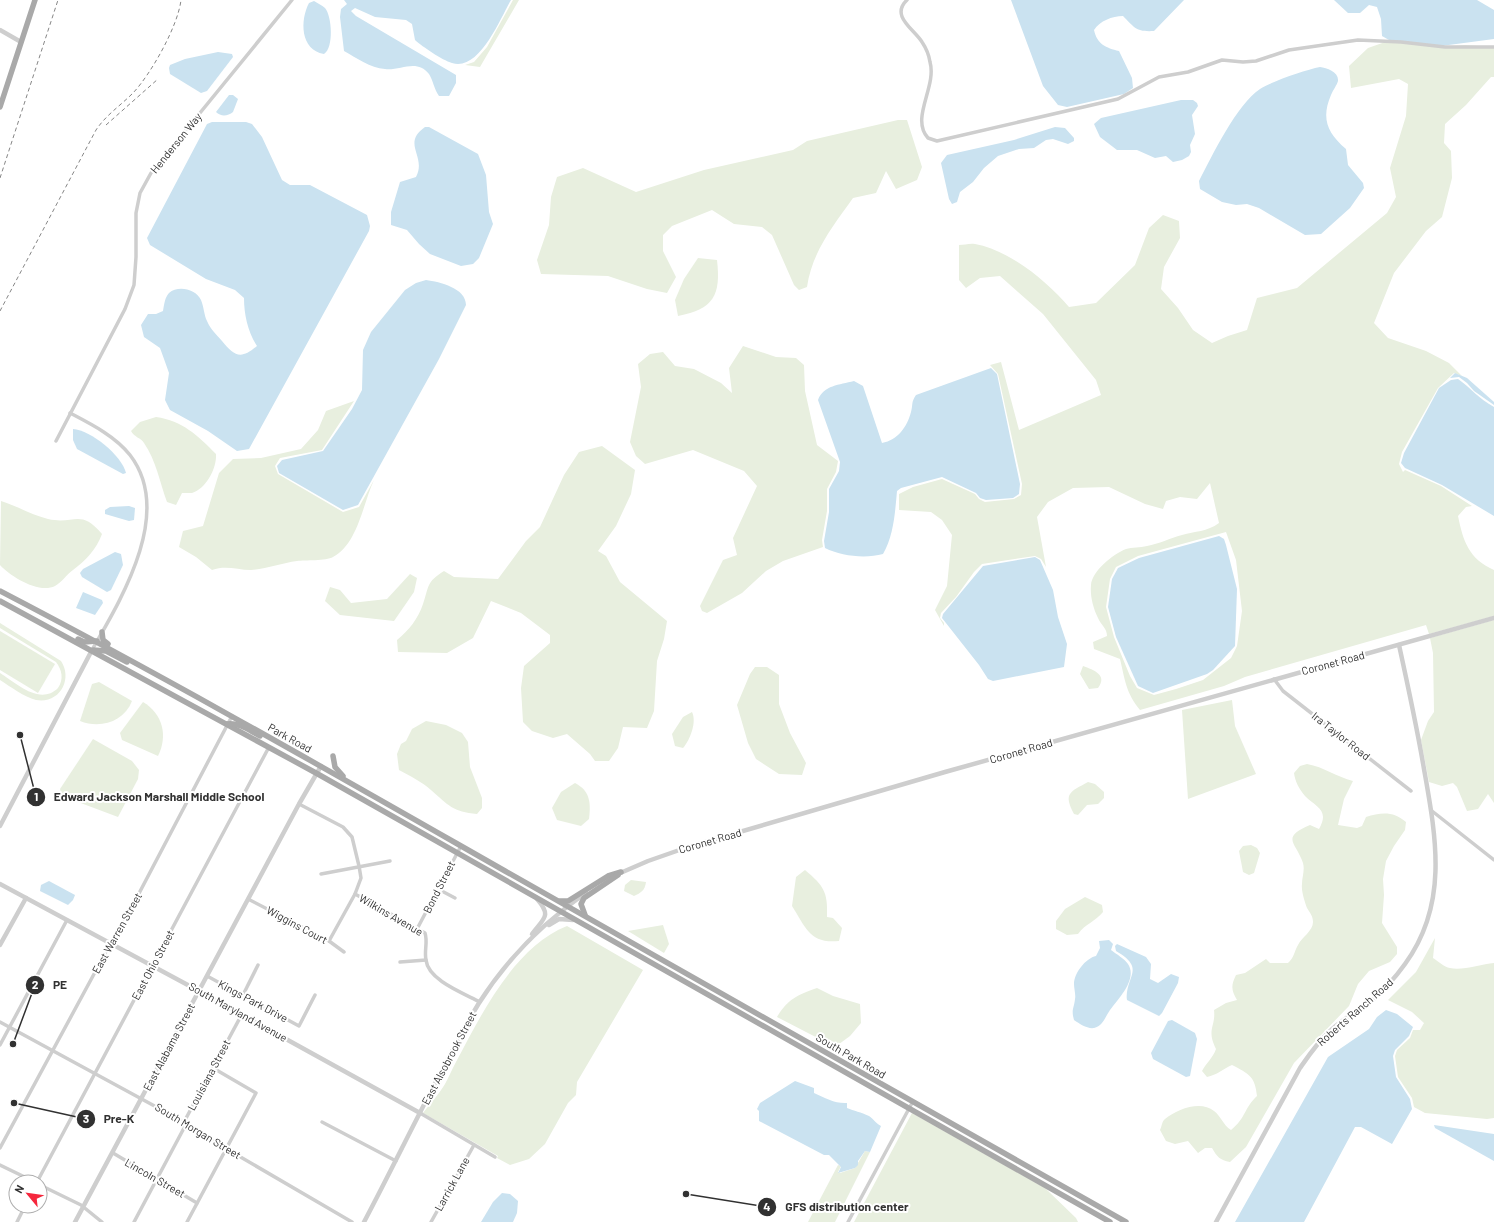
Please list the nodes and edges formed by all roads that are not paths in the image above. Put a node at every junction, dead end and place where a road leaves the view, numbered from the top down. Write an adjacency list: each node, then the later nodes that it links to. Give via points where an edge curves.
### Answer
1 (35, 0): 5 (main road)
2 (292, 0): 8 (street, Henderson Way, via 151,173 140,193 136,213 134,286 125,309)
3 (907, 0): 6 (street, via 902,4 902,17 922,41 932,67 931,86 921,121 922,128 928,138 937,141 1118,99 1159,77 1188,72 1222,60 1244,62 1282,52 1358,40 1445,47)
4 (0, 30): 5 (street)
5 (21, 42): 7 (main road)
6 (1494, 47)
7 (0, 107)
8 (70, 414): 9 (street, Henderson Way); 14 (street, via 113,439 130,455 139,470 148,500 144,534 135,564)
9 (56, 441)
10 (0, 591): 15 (main road, Park Road)
11 (0, 601): 13 (main road, Park Road)
12 (1494, 618): 16 (street, Coronet Road)
13 (34, 619): 15 (main road, via 41,620 84,642); 17 (main road, Park Road)
14 (102, 632): 15 (street); 18 (main road, via 103,640)
15 (97, 641): 17 (street); 18 (main road, Park Road)
16 (1399, 645): 19 (street, Coronet Road); 31 (street, Roberts Ranch Road)
17 (92, 650): 18 (main road, via 106,651 134,666); 21 (main road, Park Road); 32 (street)
18 (150, 671): 20 (main road, Park Road)
19 (1274, 679): 28 (street, Ira Taylor Road, via 1283,691); 38 (street, Coronet Road, via 688,847)
20 (232, 716): 21 (street, East Warren Street); 23 (main road, Park Road)
21 (227, 724): 22 (main road, Park Road); 23 (main road, via 233,723 275,745); 59 (street, East Warren Street, via 124,922)
22 (269, 747): 26 (main road, Park Road); 65 (street, East Ohio Street)
23 (286, 747): 25 (main road, Park Road)
24 (334, 756): 27 (main road, via 335,767)
25 (321, 766): 26 (street, East Alabama Street); 27 (main road, Park Road)
26 (316, 773): 29 (main road, via 327,774 364,794); 30 (street, East Alabama Street); 34 (main road, Park Road)
27 (349, 782): 29 (main road, Park Road)
28 (1411, 791)
29 (373, 796): 33 (main road, Park Road)
30 (299, 804): 37 (street, via 343,827 352,837); 48 (street, East Alabama Street)
31 (1432, 812): 35 (street); 111 (street, Roberts Ranch Road, via 1437,876 1425,928 1406,963 1389,984 1370,1002 1329,1031 1300,1068)
32 (0, 826)
33 (461, 846): 34 (street, Bond Street); 40 (main road, Park Road)
34 (457, 853): 40 (main road, via 463,851); 41 (main road, Park Road); 43 (street, Bond Street)
35 (1494, 860)
36 (390, 861): 37 (street)
37 (359, 866): 39 (street); 44 (street, via 361,878)
38 (623, 872): 49 (main road, via 608,876 568,901); 50 (street, Coronet Road); 52 (main road, via 584,898 581,908)
39 (321, 874)
40 (510, 874): 49 (main road, Park Road)
41 (499, 876): 47 (main road, Park Road); 50 (main road, via 551,903)
42 (0, 884): 45 (street, South Maryland Avenue)
43 (438, 889): 46 (street); 55 (street, Bond Street)
44 (355, 894): 55 (street, Wilkins Avenue); 57 (street)
45 (26, 898): 53 (street, South Maryland Avenue); 60 (street)
46 (455, 898)
47 (536, 898): 51 (main road, Park Road); 58 (street, via 546,915)
48 (248, 899): 57 (street, Wiggins Court); 66 (street, East Alabama Street)
49 (557, 900): 50 (main road, Park Road)
50 (567, 906): 51 (street, Coronet Road); 52 (main road, South Park Road)
51 (560, 911): 54 (main road, South Park Road); 56 (main road, via 576,915); 58 (street, East Alsobrook Street)
52 (586, 917): 56 (main road, South Park Road)
53 (67, 920): 59 (street, South Maryland Avenue); 73 (street)
54 (576, 921): 58 (street, via 559,919); 78 (main road, South Park Road)
55 (417, 929): 62 (street, Wilkins Avenue, via 425,932)
56 (625, 939): 80 (main road, South Park Road)
57 (329, 941): 61 (street, Wiggins Court)
58 (527, 942): 70 (street, East Alsobrook Street, via 499,974)
59 (110, 943): 65 (street, South Maryland Avenue); 75 (street, East Warren Street)
60 (0, 946)
61 (344, 952)
62 (426, 960): 63 (street); 70 (street, Wilkins Avenue, via 432,976)
63 (400, 962)
64 (258, 965): 69 (street)
65 (153, 966): 67 (street, South Maryland Avenue); 77 (street, East Ohio Street)
66 (207, 976): 67 (street, East Alabama Street); 69 (street, Kings Park Drive)
67 (199, 991): 71 (street, South Maryland Avenue); 79 (street, East Alabama Street)
68 (315, 995): 69 (street, Kings Park Drive, via 298,1026)
69 (242, 997)
70 (480, 1002): 82 (street, East Alsobrook Street)
71 (242, 1014): 76 (street, Louisiana Street); 82 (street, South Maryland Avenue)
72 (0, 1022): 73 (street, South Morgan Street)
73 (9, 1027): 74 (street); 75 (street, South Morgan Street)
74 (0, 1045)
75 (52, 1050): 77 (street, South Morgan Street); 88 (street, East Warren Street)
76 (213, 1068): 83 (street, Louisiana Street); 89 (street, via 256,1093)
77 (94, 1073): 79 (street, South Morgan Street); 95 (street, East Ohio Street)
78 (883, 1095): 80 (main road); 81 (main road, South Park Road)
79 (142, 1098): 83 (street, South Morgan Street); 90 (street, East Alabama Street)
80 (912, 1103): 81 (street); 85 (main road, South Park Road)
81 (909, 1109): 85 (main road, via 917,1110 958,1132); 86 (main road, South Park Road); 109 (street)
82 (420, 1113): 87 (street, South Maryland Avenue); 92 (street, East Alsobrook Street)
83 (184, 1122): 89 (street, South Morgan Street); 96 (street, Louisiana Street, via 184,1128)
84 (322, 1122): 92 (street)
85 (974, 1137): 97 (main road, South Park Road)
86 (968, 1142): 97 (main road, via 1042,1181); 101 (main road, South Park Road, via 1056,1192)
87 (474, 1145): 91 (street); 108 (street, Larrick Lane)
88 (0, 1148)
89 (227, 1148): 99 (street); 106 (street, South Morgan Street)
90 (112, 1153): 96 (street, Lincoln Street); 100 (street, East Alabama Street)
91 (495, 1157)
92 (396, 1161): 107 (street, East Alsobrook Street)
93 (0, 1165): 94 (street)
94 (19, 1174)
95 (40, 1174)
96 (158, 1179): 99 (street, Lincoln Street); 104 (street, Louisiana Street)
97 (1053, 1182): 101 (main road, South Park Road)
98 (48, 1189): 100 (street, via 81,1205)
99 (197, 1203): 105 (street)
100 (82, 1209): 102 (street, East Alabama Street); 103 (street)
101 (1112, 1220): 110 (main road, South Park Road)
102 (75, 1222)
103 (102, 1222)
104 (134, 1222)
105 (187, 1222)
106 (352, 1222)
107 (364, 1222)
108 (431, 1222)
109 (848, 1222)
110 (1126, 1222)
111 (1216, 1222)

